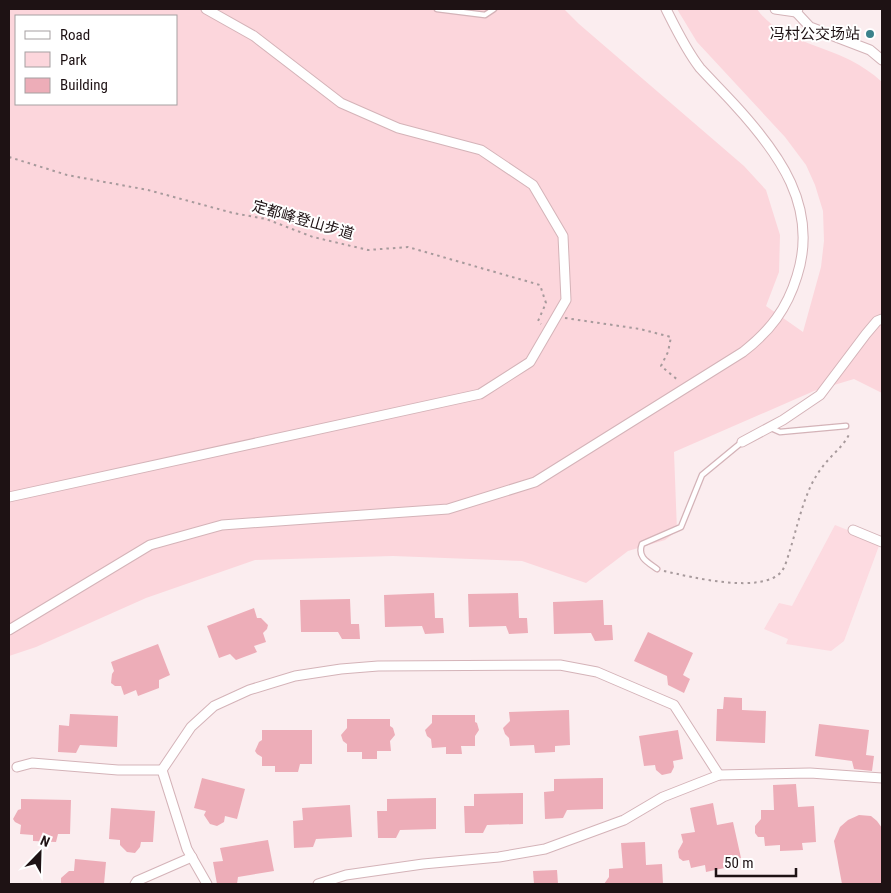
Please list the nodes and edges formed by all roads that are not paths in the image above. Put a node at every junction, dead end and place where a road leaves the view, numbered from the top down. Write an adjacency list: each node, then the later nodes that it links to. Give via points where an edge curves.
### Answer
1 (206, 9): 12 (street, via 254,36 341,103 398,128 481,150 533,185 563,236 566,300 530,362 480,394)
2 (437, 9): 3 (lane, via 485,15)
3 (494, 9)
4 (666, 9): 16 (street, via 694,59 782,164 797,198 803,224 801,261 795,283 770,329 743,352 535,482 448,509 222,524 150,545)
5 (775, 9): 6 (street)
6 (797, 11): 7 (street, via 810,27 870,50)
7 (882, 60)
8 (882, 319): 10 (street, via 866,334 820,395)
9 (846, 426): 10 (lane, via 780,432)
10 (769, 427): 11 (street)
11 (742, 442): 15 (lane, via 702,475 680,527 642,544 639,551 642,558)
12 (9, 497)
13 (854, 530): 14 (street)
14 (882, 542)
15 (657, 570)
16 (9, 630)
17 (17, 767): 18 (street, via 32,763)
18 (162, 770): 19 (street, via 190,727 214,706 249,690 295,676 378,666 560,665 597,672 674,705); 21 (street)
19 (719, 775): 20 (street, via 810,773); 24 (street, via 663,797 624,820 545,850 346,875)
20 (882, 778)
21 (192, 857): 22 (street); 23 (street)
22 (135, 884)
23 (207, 884)
24 (318, 884)

